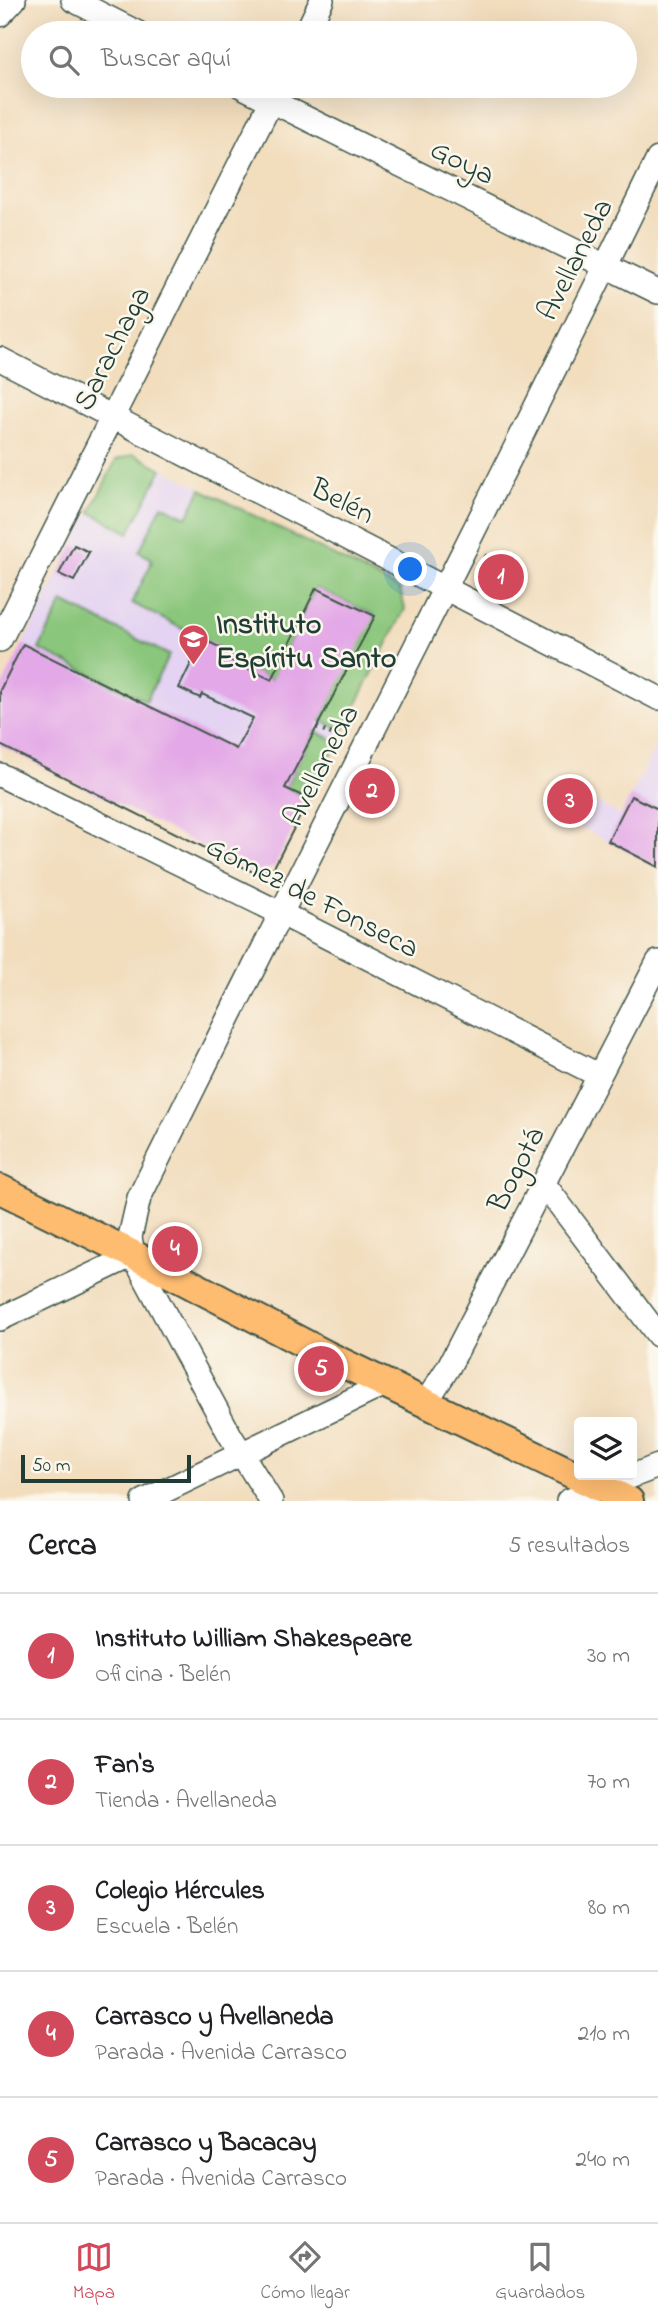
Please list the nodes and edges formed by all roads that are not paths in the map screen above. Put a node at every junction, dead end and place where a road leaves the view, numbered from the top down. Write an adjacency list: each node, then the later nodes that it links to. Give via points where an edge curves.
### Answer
1 (14, 0): 4 (street)
2 (73, 0): 5 (street)
3 (322, 0): 6 (street)
4 (0, 15)
5 (114, 21)
6 (312, 21)
7 (273, 98): 13 (street, Sarachaga)
8 (283, 98): 10 (street, Goya)
9 (658, 159): 10 (street, Avellaneda)
10 (605, 265): 11 (street, Goya); 14 (street, Avellaneda)
11 (658, 292)
12 (0, 359): 13 (street, Belén)
13 (111, 416): 14 (street, Belén); 15 (street, Sarachaga)
14 (447, 589): 16 (street, Belén); 18 (street, Avellaneda)
15 (0, 640)
16 (658, 698)
17 (0, 775): 18 (street, Gómez de Fonseca)
18 (280, 913): 20 (street, Gómez de Fonseca); 23 (street, Avellaneda, via 139,1198 130,1237)
19 (655, 972): 20 (street, Bogotá)
20 (598, 1075): 21 (street, Bogotá)
21 (544, 1184): 25 (street); 27 (street, Bogotá)
22 (0, 1189): 23 (main road)
23 (133, 1255): 24 (street); 26 (main road); 28 (street)
24 (0, 1319)
25 (658, 1335)
26 (387, 1383): 27 (main road); 28 (street)
27 (426, 1402): 30 (main road)
28 (242, 1454): 31 (street); 32 (street)
29 (658, 1466): 30 (street)
30 (602, 1488): 33 (street); 34 (main road)
31 (144, 1501)
32 (271, 1501)
33 (568, 1501)
34 (629, 1501)

